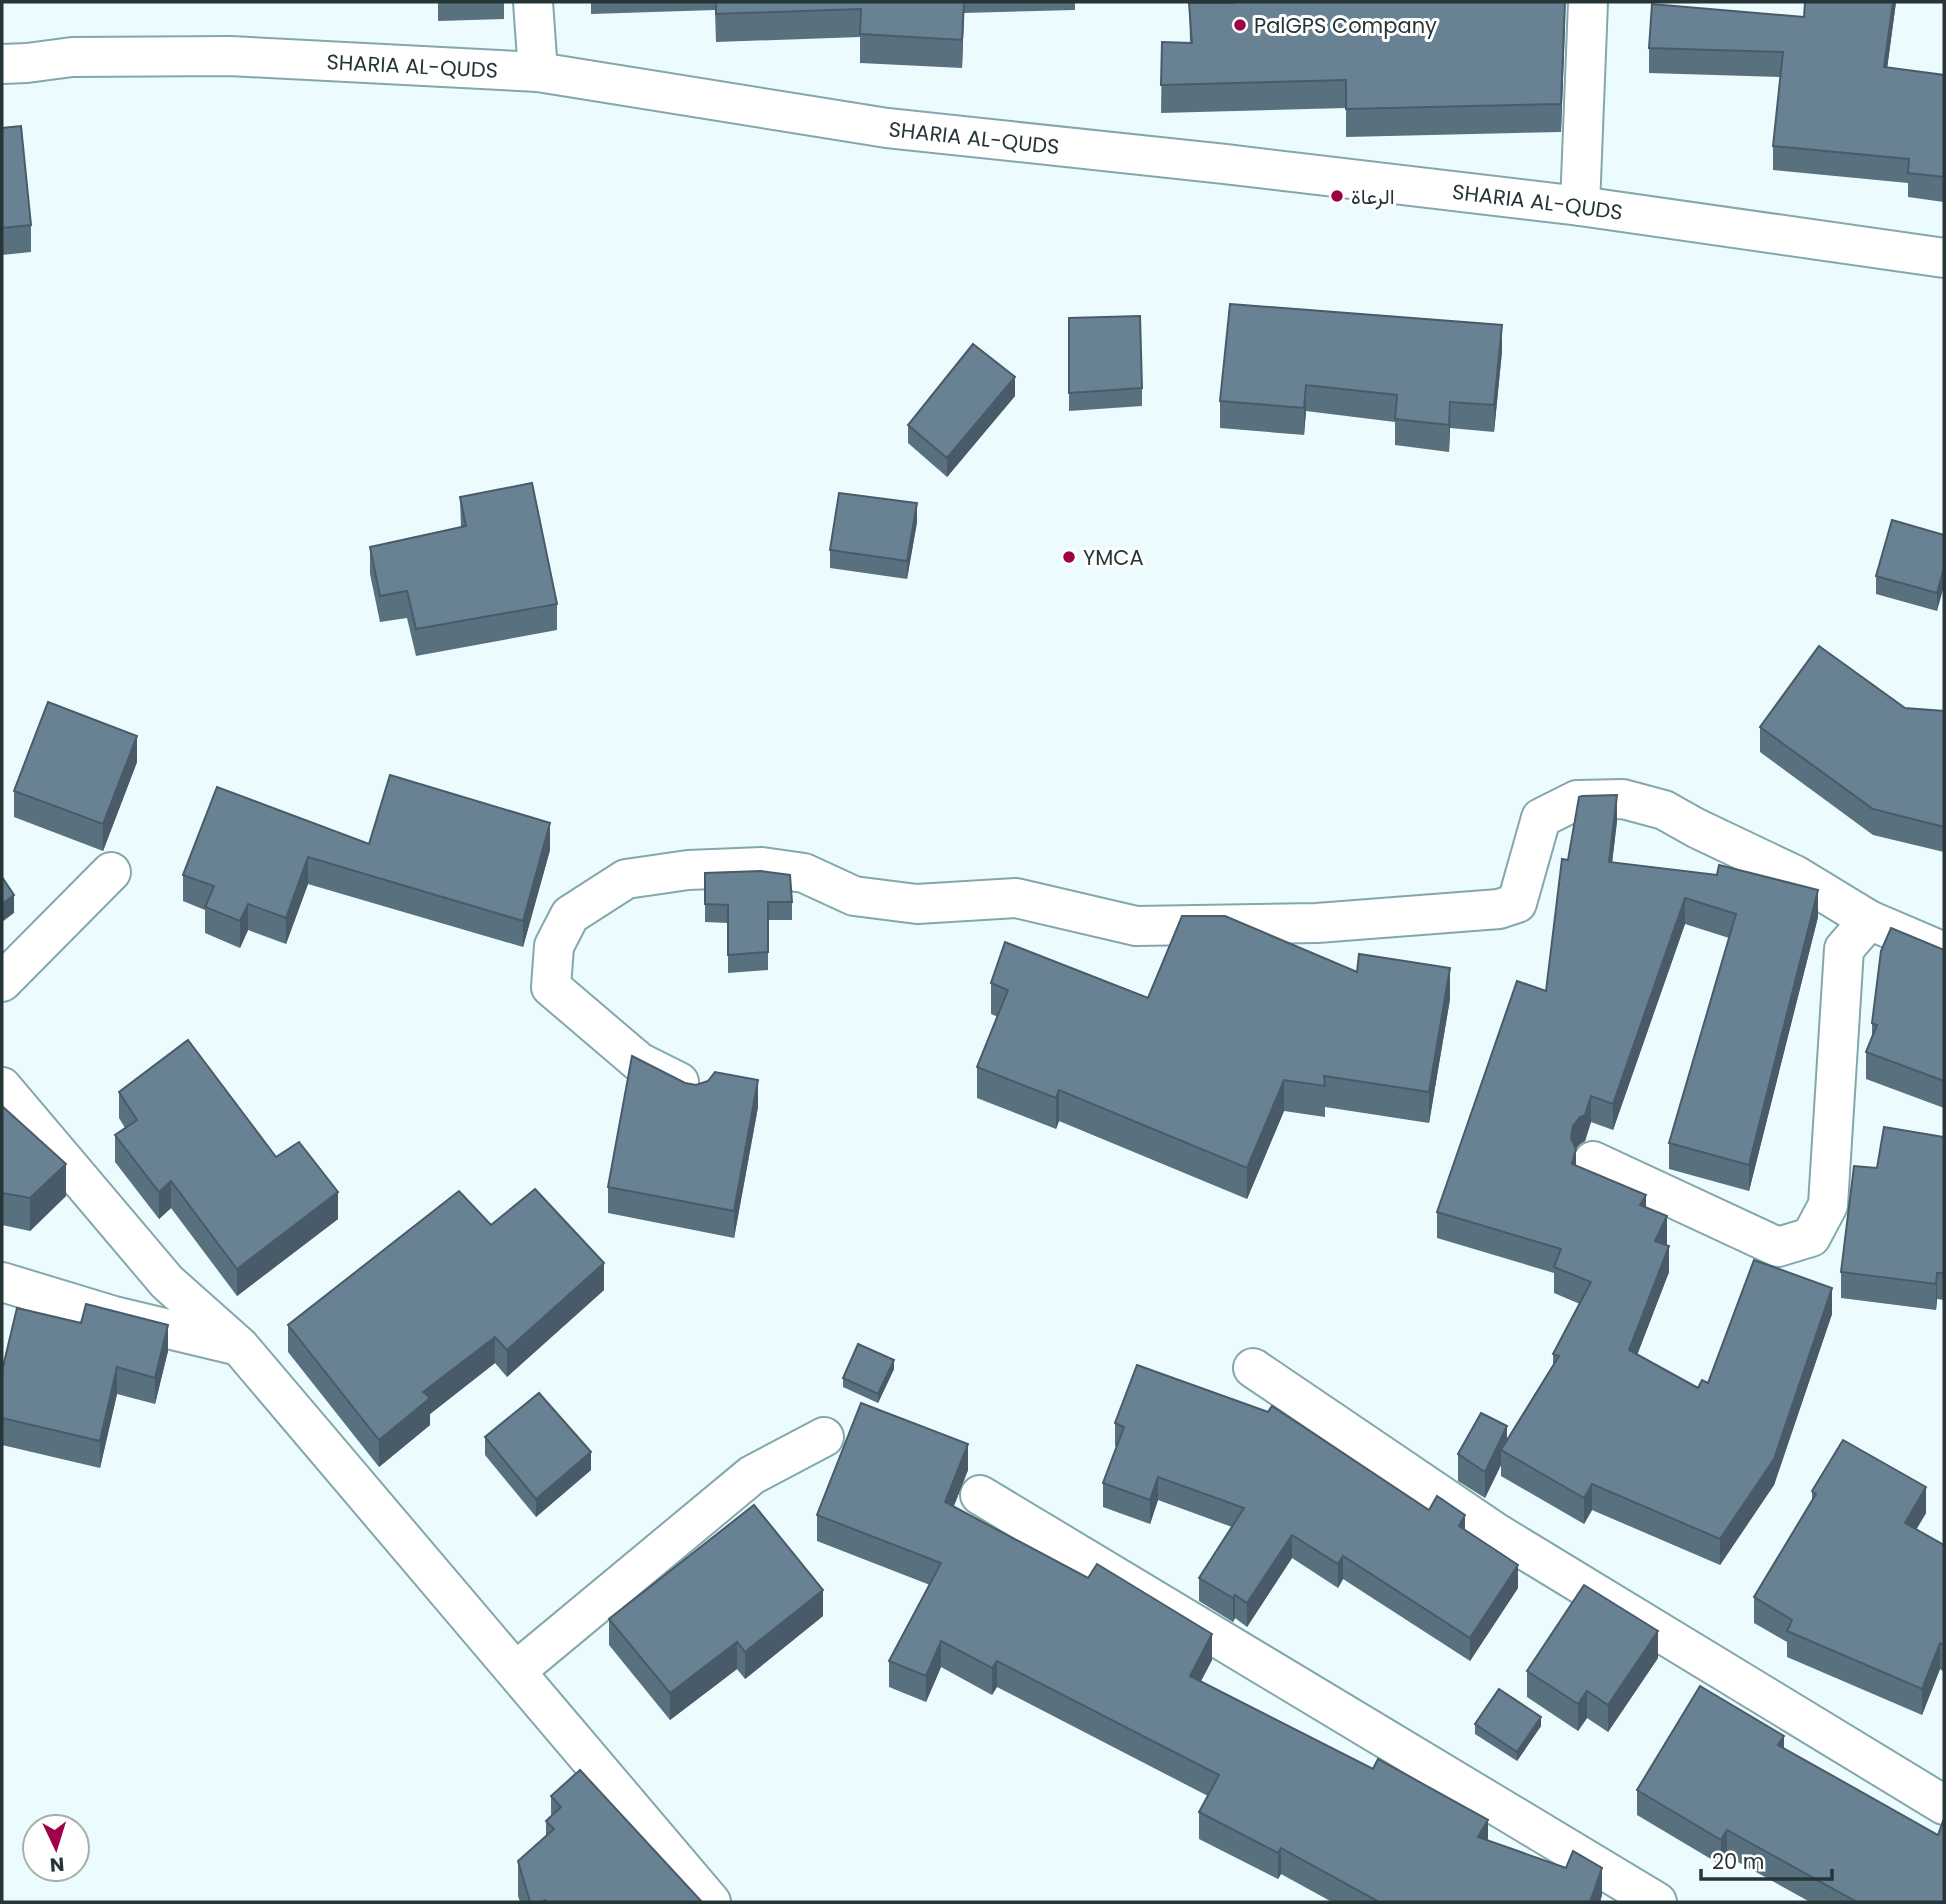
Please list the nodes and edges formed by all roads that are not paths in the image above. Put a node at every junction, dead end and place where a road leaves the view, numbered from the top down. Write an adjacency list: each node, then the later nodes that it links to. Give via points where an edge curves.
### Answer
1 (533, 2): 4 (street)
2 (1588, 2): 5 (street)
3 (2, 64): 4 (street, SHARIA AL-QUDS, via 72,57 230,56)
4 (538, 72): 5 (street, SHARIA AL-QUDS, via 887,128)
5 (1580, 205): 6 (street, SHARIA AL-QUDS)
6 (1944, 258)
7 (111, 872): 10 (street)
8 (1869, 919): 9 (street); 12 (street, via 1795,875 1664,810 1623,799 1577,800 1541,818 1517,903 1499,909 1317,923 1136,926 1016,898 916,904 854,896 804,873 762,867 626,878 570,915 554,946 551,987 639,1062); 13 (street, via 1844,949 1828,1205 1811,1237 1778,1247)
9 (1944, 952)
10 (2, 982)
11 (2, 1087): 15 (street, via 167,1282)
12 (695, 1090)
13 (1593, 1161)
14 (2, 1282): 15 (street)
15 (240, 1347): 19 (street)
16 (1253, 1368): 20 (street, via 1495,1532)
17 (824, 1437): 19 (street, via 752,1475)
18 (980, 1495): 22 (street)
19 (516, 1671): 21 (street)
20 (1944, 1805)
21 (711, 1902)
22 (1657, 1902)

